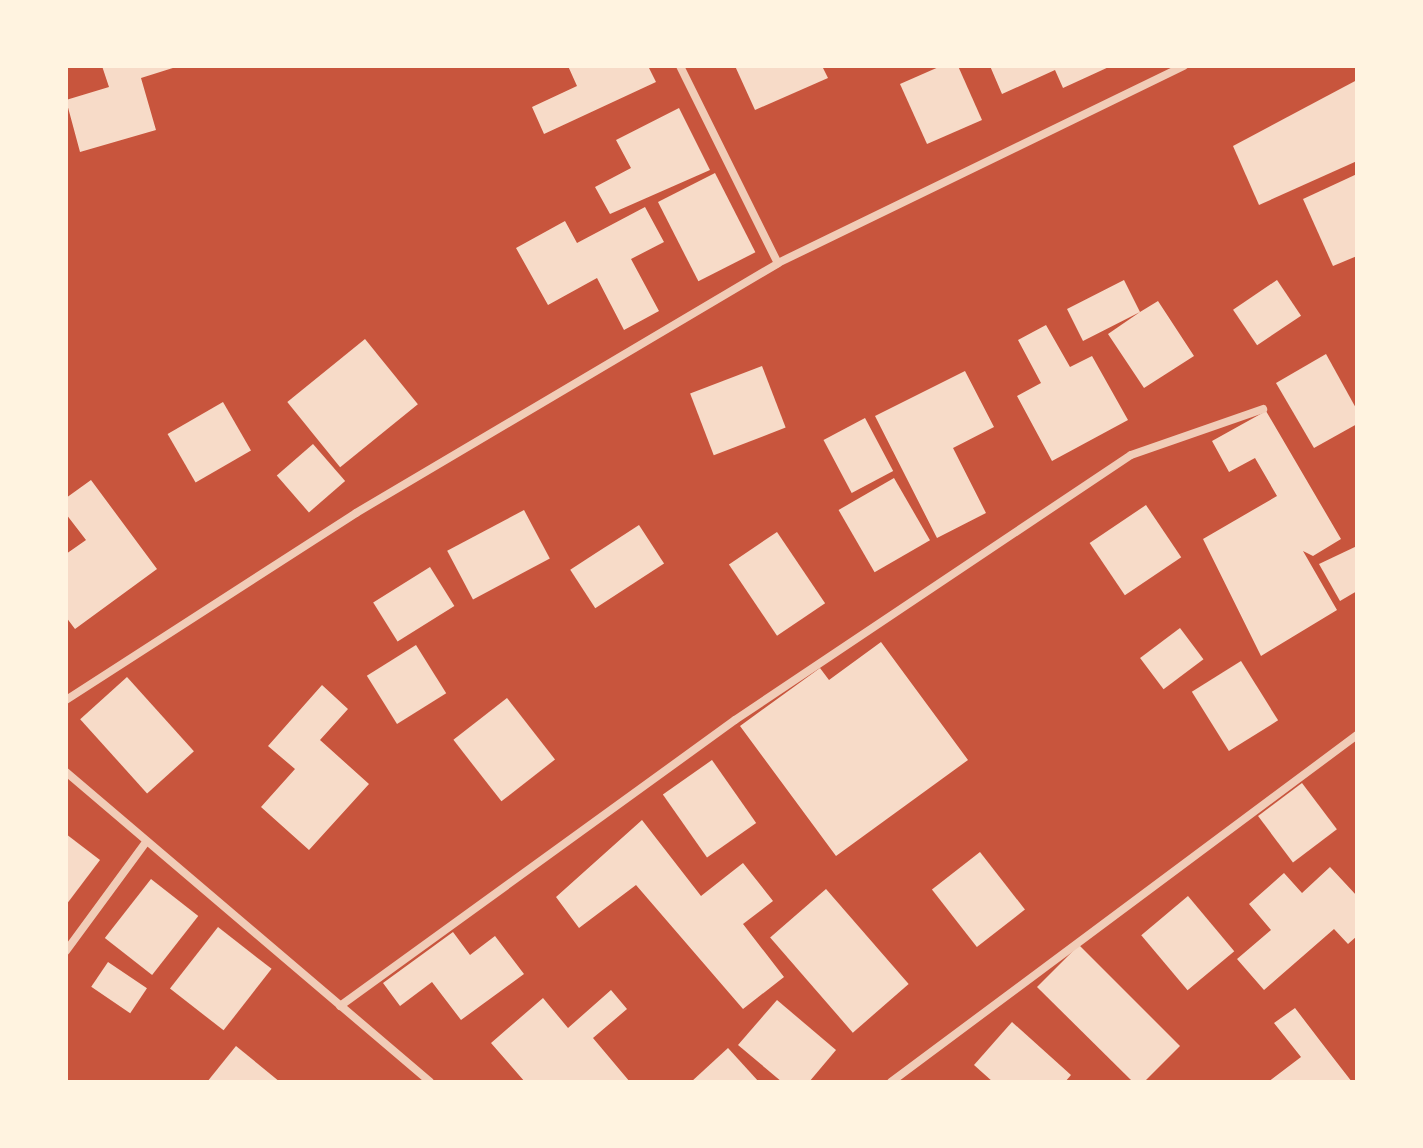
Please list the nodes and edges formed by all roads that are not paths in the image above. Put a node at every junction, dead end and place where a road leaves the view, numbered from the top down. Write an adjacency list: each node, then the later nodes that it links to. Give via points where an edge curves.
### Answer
1 (680, 66): 3 (street)
2 (1184, 66): 3 (street)
3 (778, 263): 5 (street, via 356,513)
4 (1263, 409): 10 (street, via 1131,455 735,720)
5 (66, 700)
6 (1357, 735): 12 (street)
7 (66, 772): 8 (street)
8 (146, 842): 9 (street); 10 (street)
9 (66, 951)
10 (340, 1006): 11 (street)
11 (430, 1082)
12 (891, 1082)

